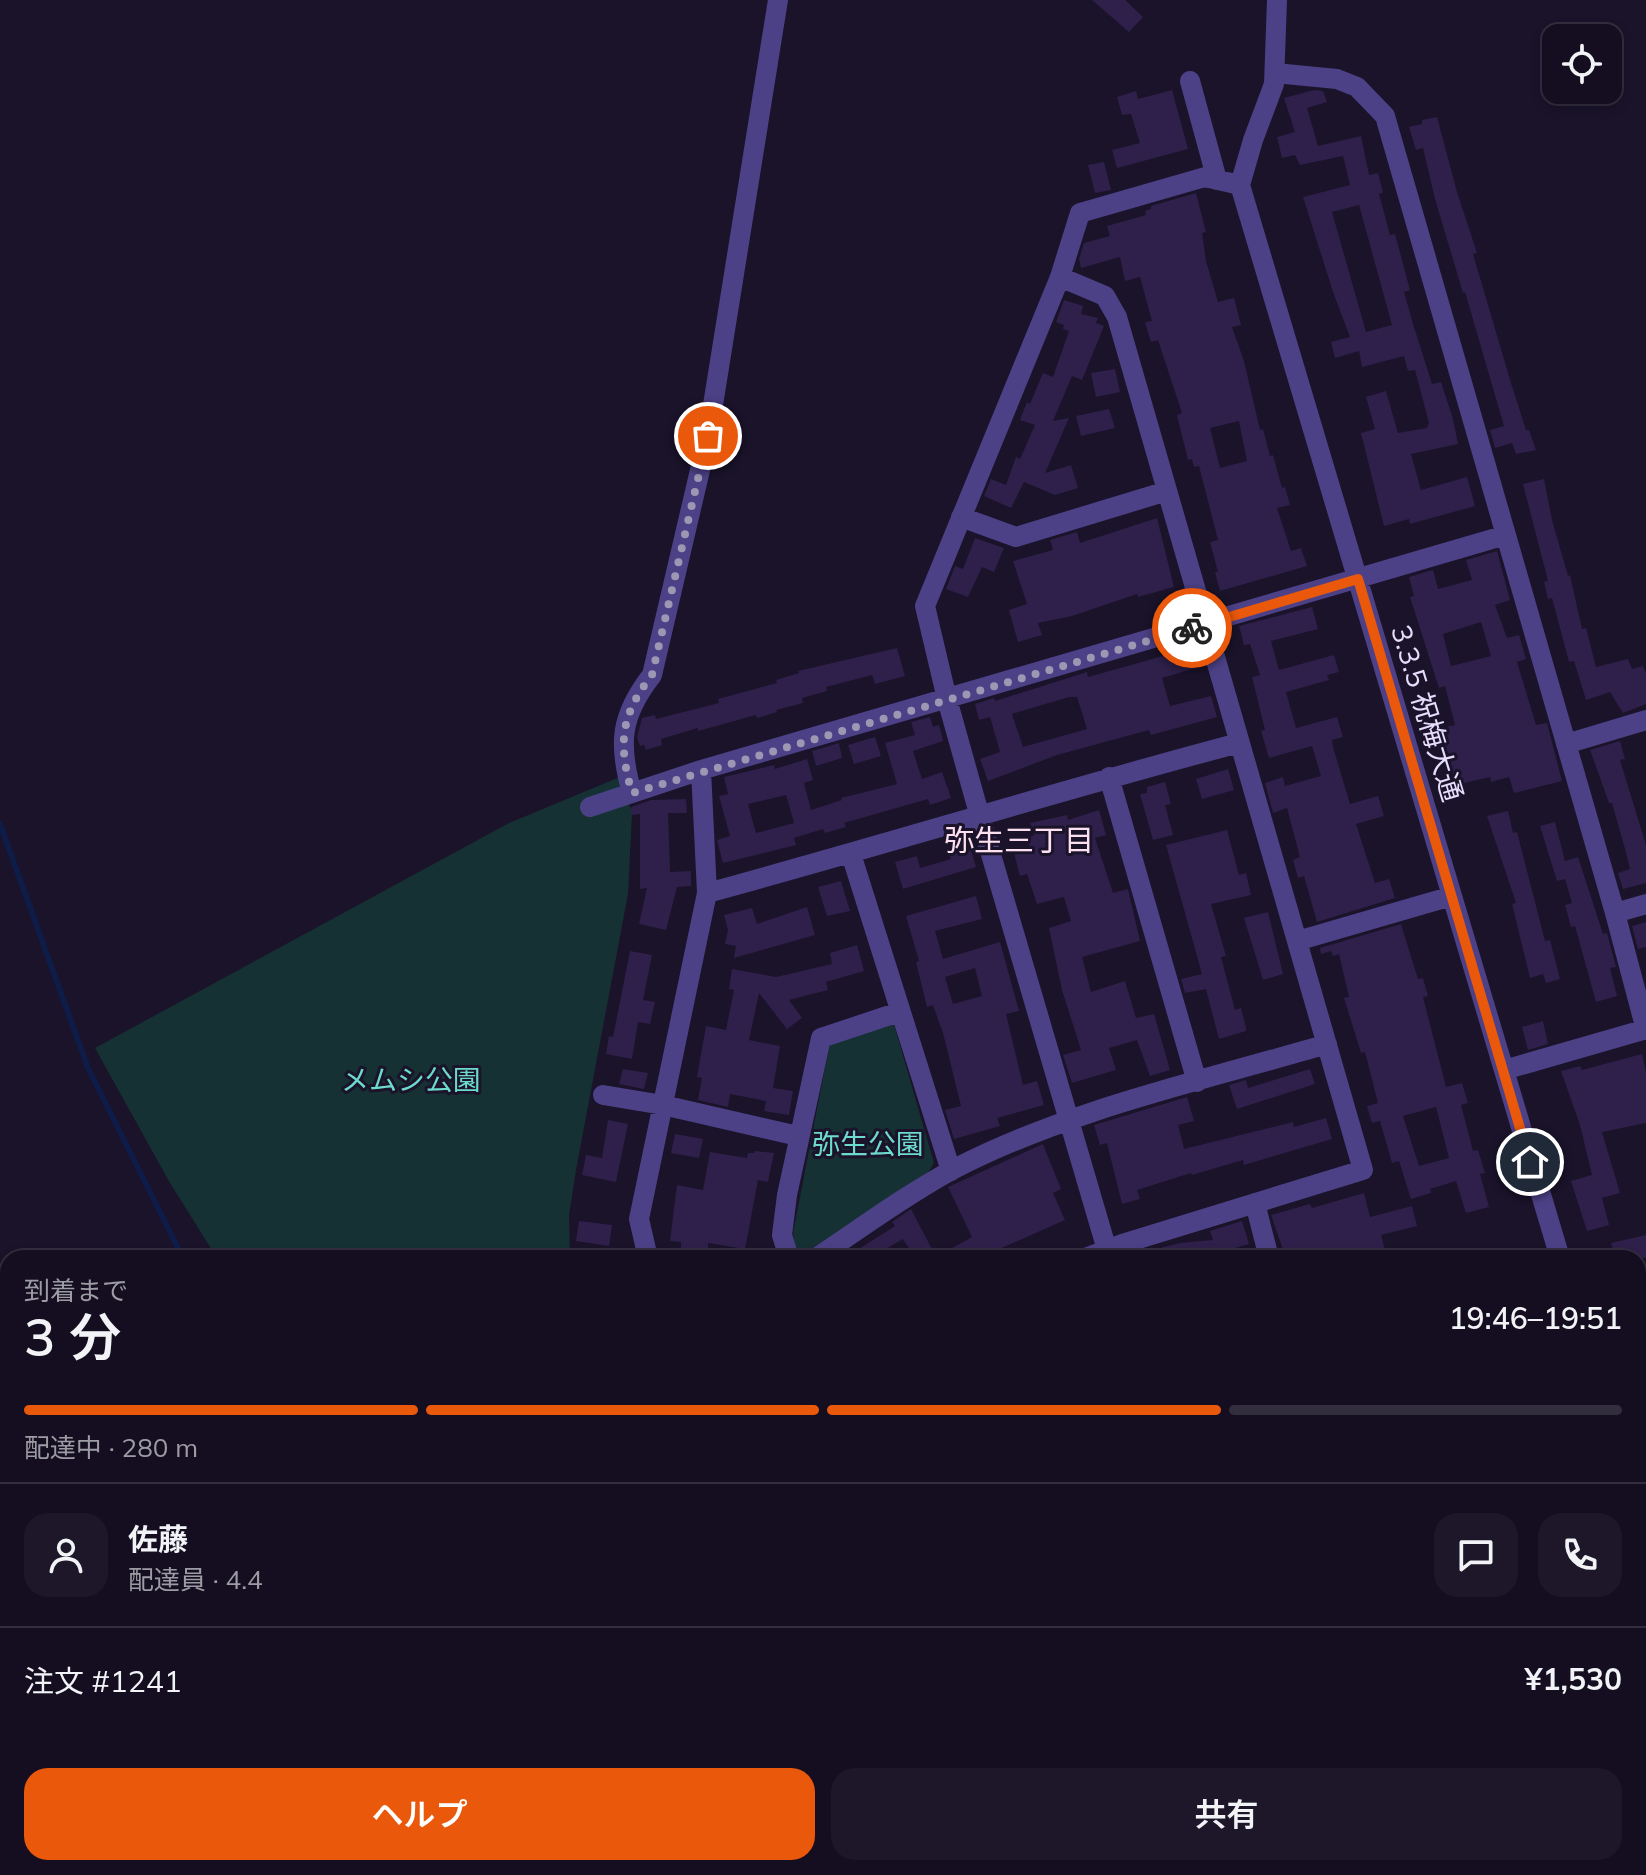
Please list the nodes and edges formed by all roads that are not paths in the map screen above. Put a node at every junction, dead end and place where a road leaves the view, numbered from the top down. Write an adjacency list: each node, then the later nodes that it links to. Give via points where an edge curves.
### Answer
1 (778, 0): 19 (street, via 708,436 652,675 628,714 623,736)
2 (1277, 0): 3 (street)
3 (1275, 73): 6 (street); 10 (street, via 1337,79 1357,87 1385,116)
4 (1190, 81): 5 (street)
5 (1217, 180): 6 (street); 7 (street, via 1205,177 1080,213)
6 (1240, 185): 11 (street, 3.3.5 祝梅大通)
7 (1060, 277): 8 (street, via 1105,296 1117,317); 9 (street)
8 (1167, 491): 9 (street, via 1016,537); 12 (street)
9 (961, 517): 13 (street, via 925,606)
10 (1506, 535): 11 (street); 16 (street)
11 (1358, 579): 12 (street); 24 (street, 3.3.5 祝梅大通)
12 (1205, 624): 13 (street); 15 (street)
13 (947, 699): 17 (street); 21 (street)
14 (1646, 720): 16 (street)
15 (1239, 743): 18 (street); 27 (street)
16 (1566, 744): 26 (street)
17 (701, 770): 19 (street); 23 (street)
18 (1109, 777): 21 (street); 32 (street)
19 (632, 793): 20 (street)
20 (590, 807)
21 (980, 817): 22 (street); 35 (street)
22 (851, 854): 23 (street); 28 (street)
23 (707, 893): 34 (street)
24 (1452, 896): 27 (street); 31 (street, 3.3.5 祝梅大通)
25 (1646, 904): 26 (street)
26 (1615, 913): 29 (street)
27 (1297, 941): 30 (street)
28 (899, 1012): 36 (street, via 821,1038); 37 (street)
29 (1646, 1029): 31 (street)
30 (1327, 1044): 32 (street); 38 (street, via 1363,1170)
31 (1504, 1070): 44 (street, 3.3.5 祝梅大通)
32 (1197, 1082): 35 (street)
33 (603, 1095): 34 (street)
34 (663, 1105): 36 (street); 39 (street, via 639,1219)
35 (1069, 1120): 37 (street); 42 (street)
36 (798, 1136): 40 (street, via 782,1235)
37 (951, 1171): 41 (street)
38 (1255, 1203): 42 (street); 43 (street)
39 (646, 1250)
40 (787, 1250)
41 (828, 1250)
42 (1107, 1250)
43 (1267, 1250)
44 (1556, 1250)

